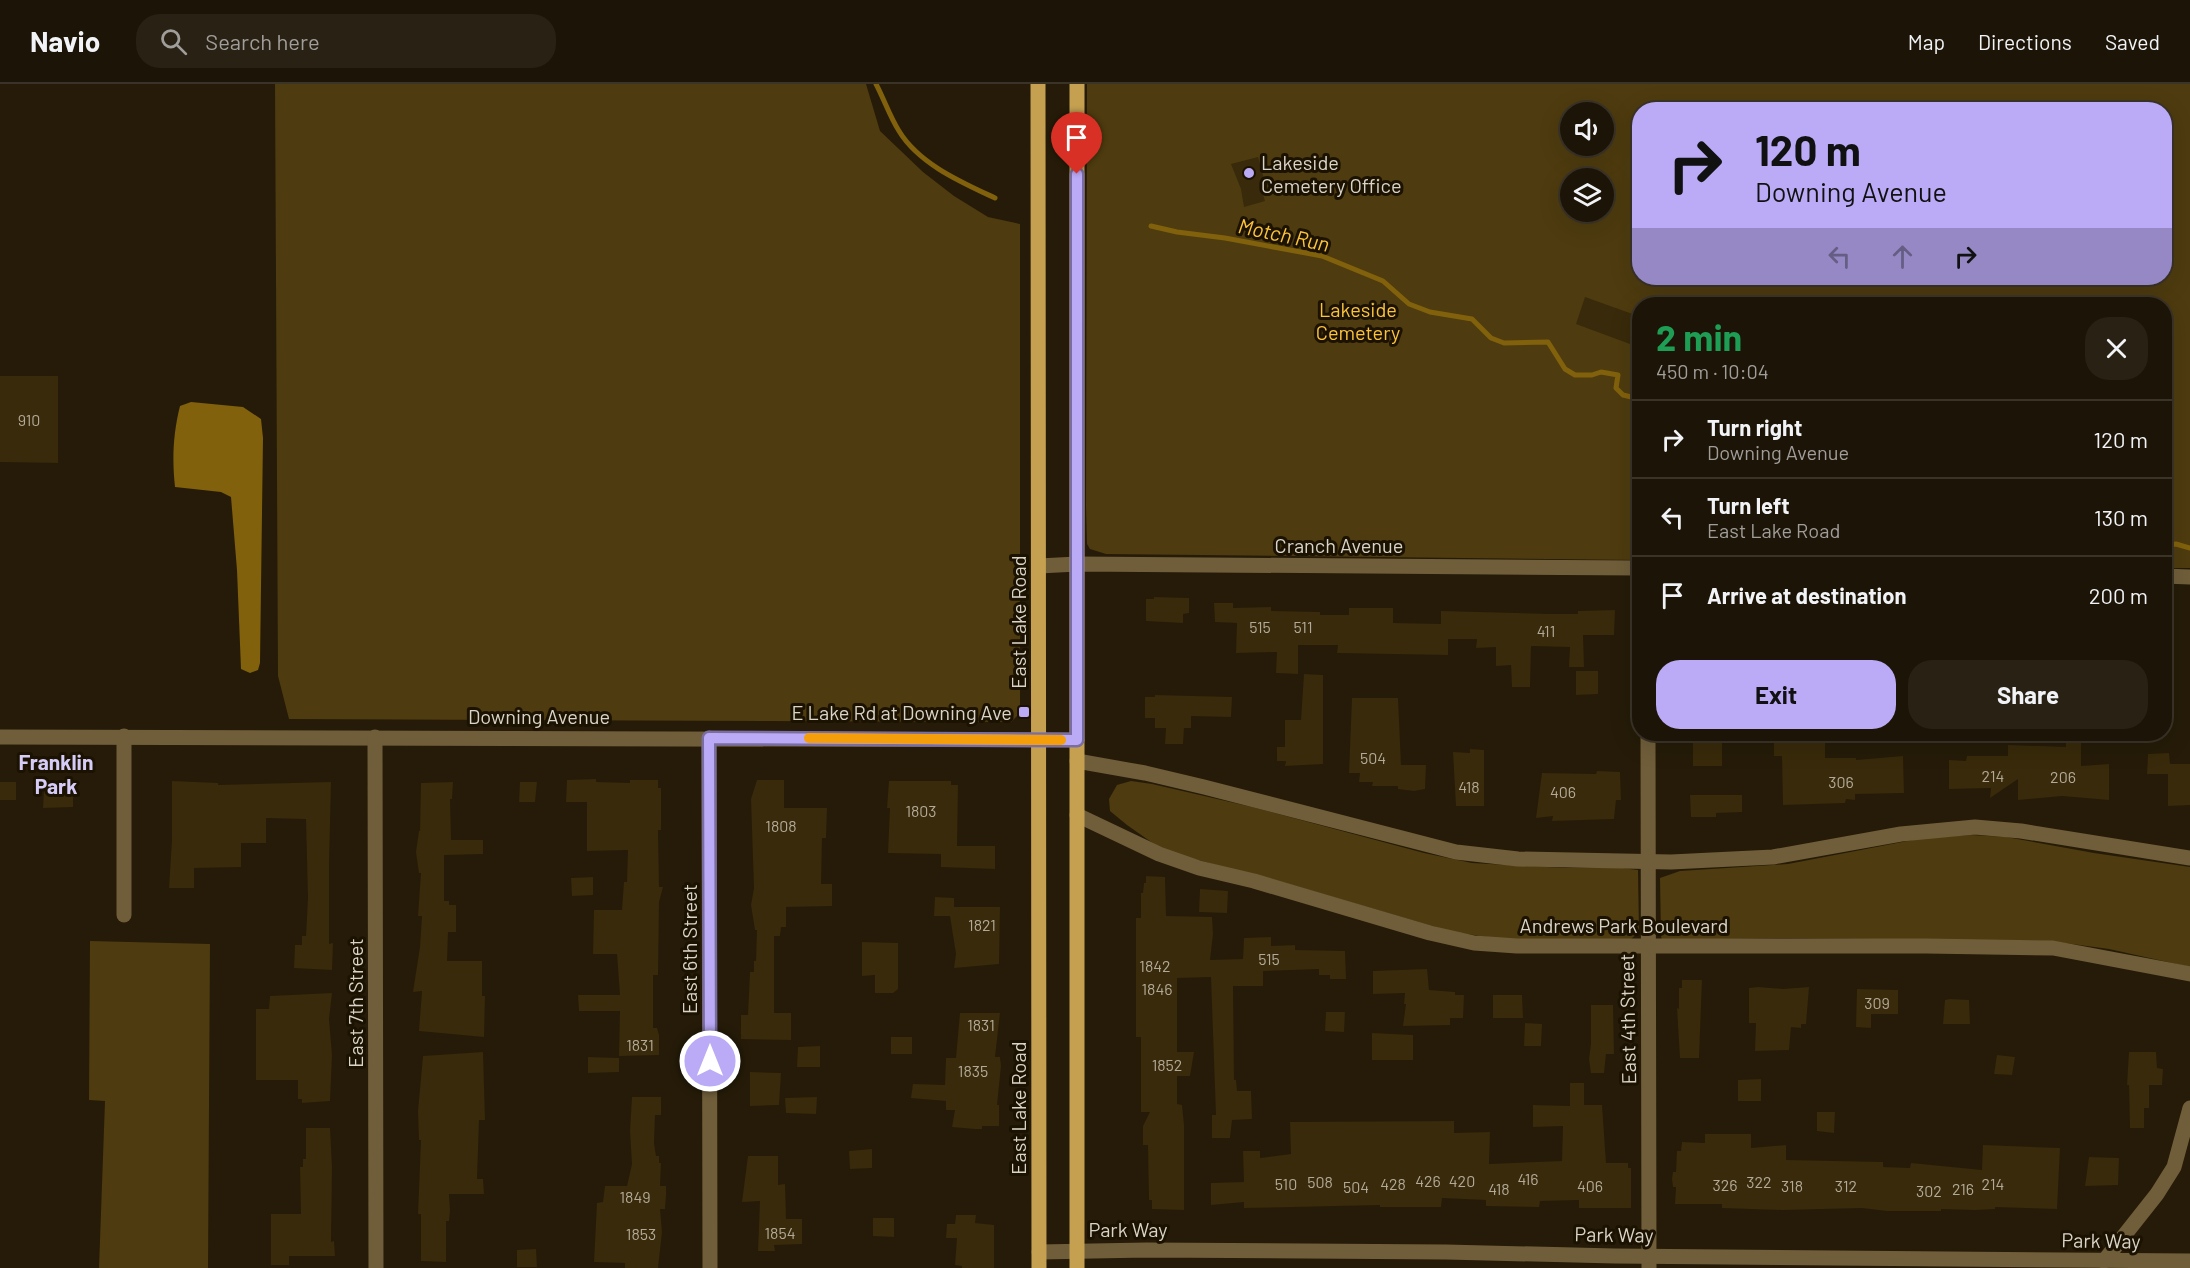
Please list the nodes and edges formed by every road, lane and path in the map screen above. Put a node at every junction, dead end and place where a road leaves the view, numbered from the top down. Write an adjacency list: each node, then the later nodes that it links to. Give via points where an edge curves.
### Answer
1 (1038, 84): 4 (main road, East Lake Road)
2 (1077, 84): 3 (main road)
3 (1077, 564): 4 (street, Cranch Avenue); 5 (street, Cranch Avenue); 13 (main road)
4 (1039, 566): 12 (main road, East Lake Road)
5 (1632, 568)
6 (2172, 576): 7 (street)
7 (2190, 577)
8 (0, 736): 9 (street, Downing Avenue)
9 (124, 736): 10 (street, Downing Avenue); 19 (street)
10 (375, 737): 11 (street, Downing Avenue); 29 (street, East 7th Street)
11 (709, 738): 12 (street, Downing Avenue); 30 (street, East 6th Street)
12 (1040, 739): 13 (street, Downing Avenue); 24 (main road, East Lake Road)
13 (1077, 740): 15 (main road)
14 (1648, 741): 18 (street, East 4th Street)
15 (1077, 761): 16 (main road); 18 (street, via 1164,777 1456,852 1518,858)
16 (1077, 815): 20 (street, Andrews Park Boulevard, via 1158,854 1199,868 1430,933 1474,943 1518,946); 23 (main road)
17 (2190, 858): 18 (street, via 1975,827 1901,834 1773,857)
18 (1649, 861): 20 (street, East 4th Street)
19 (124, 915)
20 (1648, 946): 21 (street, Andrews Park Boulevard, via 2053,948); 26 (street, East 4th Street)
21 (2190, 974)
22 (2190, 1108): 25 (street, via 2174,1167)
23 (1077, 1250): 24 (street, Park Way); 26 (street, Park Way, via 1446,1252); 32 (main road)
24 (1039, 1252): 31 (main road, East Lake Road)
25 (2104, 1261): 27 (street, Park Way); 28 (street, Park Way)
26 (1649, 1262): 28 (street, Park Way)
27 (2190, 1262)
28 (2086, 1264)
29 (376, 1268)
30 (710, 1268)
31 (1039, 1268)
32 (1077, 1268)

